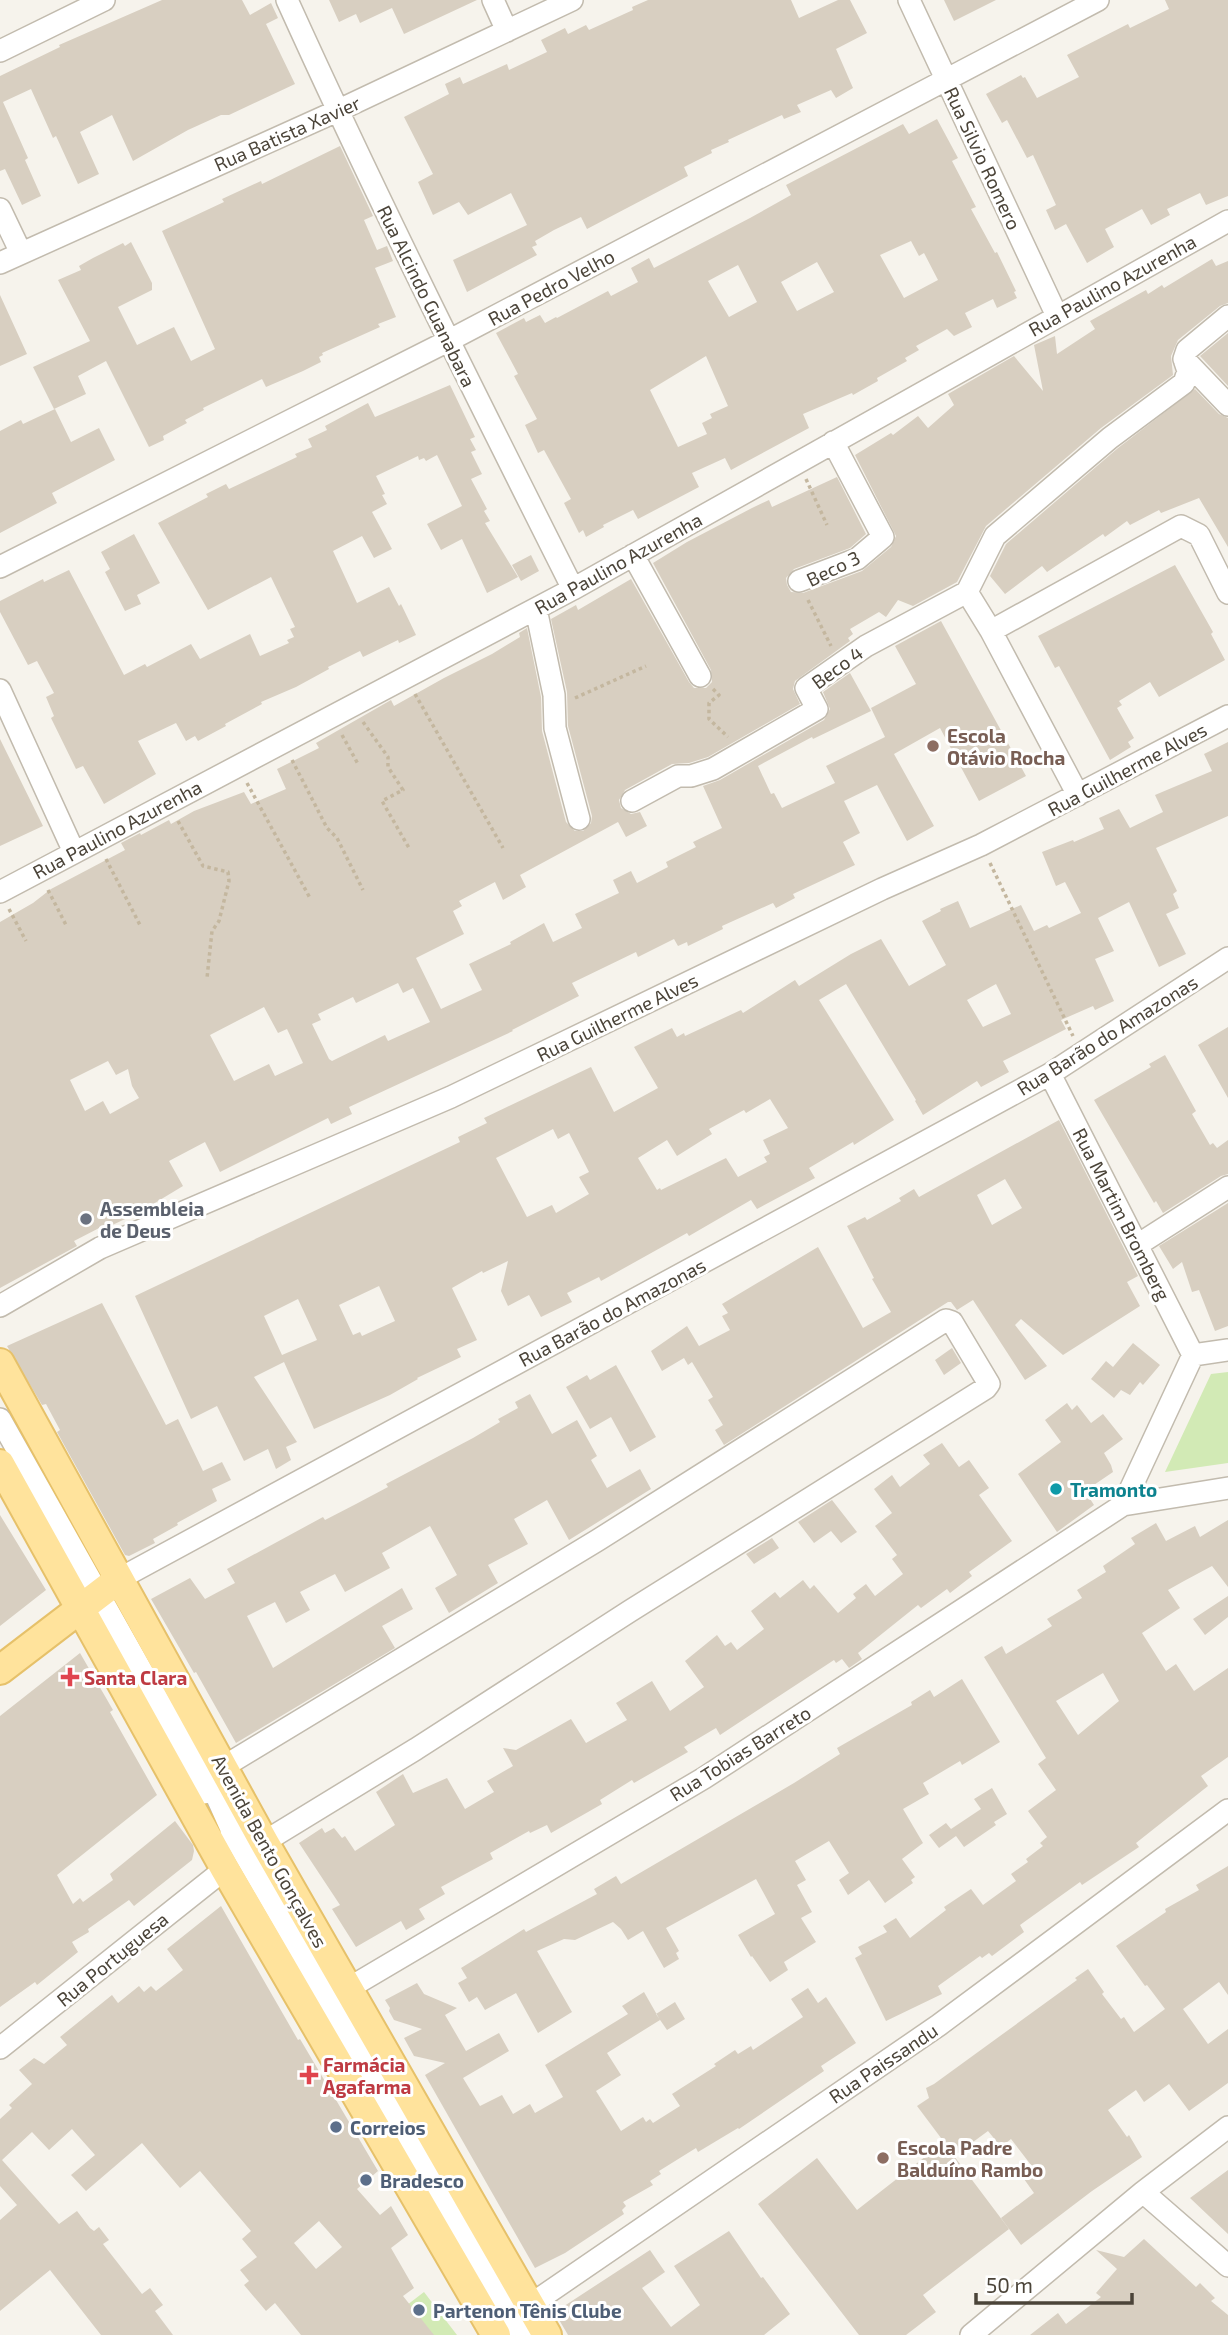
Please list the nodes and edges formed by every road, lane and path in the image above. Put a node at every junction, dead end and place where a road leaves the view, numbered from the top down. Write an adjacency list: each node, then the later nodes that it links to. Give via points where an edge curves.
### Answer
1 (287, 0): 10 (street, Rua Alcindo Guanabara)
2 (493, 0): 7 (street)
3 (572, 0): 7 (street, Rua Batista Xavier)
4 (909, 0): 9 (street, Rua Silvio Romero)
5 (1098, 0): 9 (street, Rua Pedro Velho)
6 (95, 2): 8 (street)
7 (507, 31): 10 (street, Rua Batista Xavier)
8 (0, 51)
9 (946, 78): 15 (street, Rua Silvio Romero); 17 (street, Rua Pedro Velho)
10 (337, 111): 13 (street, Rua Batista Xavier); 17 (street, Rua Alcindo Guanabara)
11 (0, 209): 13 (street)
12 (1228, 222): 15 (street, Rua Paulino Azurenha)
13 (21, 253): 14 (street, Rua Batista Xavier)
14 (0, 263)
15 (1057, 316): 20 (street, Rua Paulino Azurenha)
16 (1228, 316): 18 (street, via 1187,350)
17 (449, 341): 24 (street, Rua Pedro Velho); 26 (street, Rua Alcindo Guanabara)
18 (1184, 359): 19 (street); 27 (street, via 1188,371 1184,383 1110,438 995,536)
19 (1228, 405)
20 (833, 442): 21 (street, Rua Paulino Azurenha); 25 (street, Beco 3, via 883,537 857,559)
21 (798, 462): 22 (path); 23 (street, Rua Paulino Azurenha)
22 (827, 525)
23 (633, 555): 26 (street, Rua Paulino Azurenha); 33 (street)
24 (0, 567)
25 (799, 581): 31 (path, Beco 3)
26 (573, 590): 29 (street, Rua Paulino Azurenha)
27 (967, 592): 30 (street); 31 (street, Beco 4)
28 (1228, 593): 30 (street, via 1199,535 1181,526)
29 (536, 609): 34 (street, Rua Paulino Azurenha); 37 (street)
30 (991, 631): 44 (street)
31 (841, 664): 41 (street, Beco 4, via 806,688 817,709)
32 (646, 666): 37 (path)
33 (700, 676): 41 (path, via 719,695 709,703 709,719)
34 (405, 678): 36 (street, Rua Paulino Azurenha); 51 (path)
35 (0, 690): 52 (street)
36 (353, 705): 38 (street, Rua Paulino Azurenha); 50 (path, via 384,749 388,767 403,790 382,801)
37 (555, 706): 47 (street, via 555,728)
38 (331, 716): 40 (street, Rua Paulino Azurenha); 42 (path)
39 (1228, 716): 44 (street, Rua Guilherme Alves)
40 (283, 742): 43 (street, Rua Paulino Azurenha); 54 (path)
41 (739, 753): 45 (street, Beco 4, via 713,769 678,776)
42 (358, 764)
43 (238, 766): 46 (street, Rua Paulino Azurenha); 56 (path)
44 (1078, 795): 49 (street, Rua Guilherme Alves)
45 (632, 801)
46 (167, 803): 48 (street, Rua Paulino Azurenha); 61 (path, via 203,866 228,872 219,921 212,931)
47 (579, 819)
48 (95, 841): 52 (street, Rua Paulino Azurenha); 58 (path)
49 (981, 845): 62 (path); 66 (street, Rua Guilherme Alves, via 451,1097 100,1248)
50 (409, 848)
51 (503, 848)
52 (74, 852): 53 (street, Rua Paulino Azurenha)
53 (39, 871): 55 (street, Rua Paulino Azurenha); 57 (path)
54 (363, 890)
55 (0, 892): 59 (path)
56 (310, 898)
57 (66, 925)
58 (141, 925)
59 (26, 941)
60 (1228, 958): 62 (street, Rua Barão do Amazonas)
61 (207, 978)
62 (1081, 1054): 63 (street, Rua Barão do Amazonas)
63 (1050, 1074): 65 (street, Rua Martim Bromberg); 74 (street, Rua Barão do Amazonas)
64 (1228, 1187): 65 (street)
65 (1139, 1244): 68 (street, Rua Martim Bromberg)
66 (0, 1306)
67 (1228, 1350): 68 (street)
68 (1193, 1355): 73 (street)
69 (0, 1363): 74 (main road, Avenida Bento Gonçalves)
70 (0, 1419): 74 (street)
71 (0, 1464): 74 (main road, Avenida Bento Gonçalves)
72 (1228, 1488): 73 (street, Rua Tobias Barreto)
73 (1123, 1504): 80 (street, Rua Tobias Barreto, via 704,1778)
74 (99, 1593): 75 (main road, Rua Barão do Amazonas); 76 (main road, Avenida Bento Gonçalves); 78 (street); 78 (street); 79 (main road, Avenida Bento Gonçalves)
75 (0, 1670)
76 (223, 1767): 78 (main road, Avenida Bento Gonçalves); 78 (street, via 598,1540 946,1320 952,1322 989,1384 416,1749)
77 (1228, 1810): 85 (street, Rua Paissandu, via 939,2025)
78 (250, 1842): 80 (main road, Avenida Bento Gonçalves); 87 (street)
79 (225, 1869): 81 (street, Rua Portuguesa); 86 (main road, Avenida Bento Gonçalves)
80 (349, 1988): 85 (main road, Avenida Bento Gonçalves)
81 (0, 2048)
82 (1228, 2127): 83 (street)
83 (1143, 2192): 84 (street); 89 (street)
84 (1228, 2266)
85 (530, 2305): 88 (main road, Avenida Bento Gonçalves)
86 (496, 2335)
87 (522, 2335)
88 (547, 2335)
89 (971, 2335)

